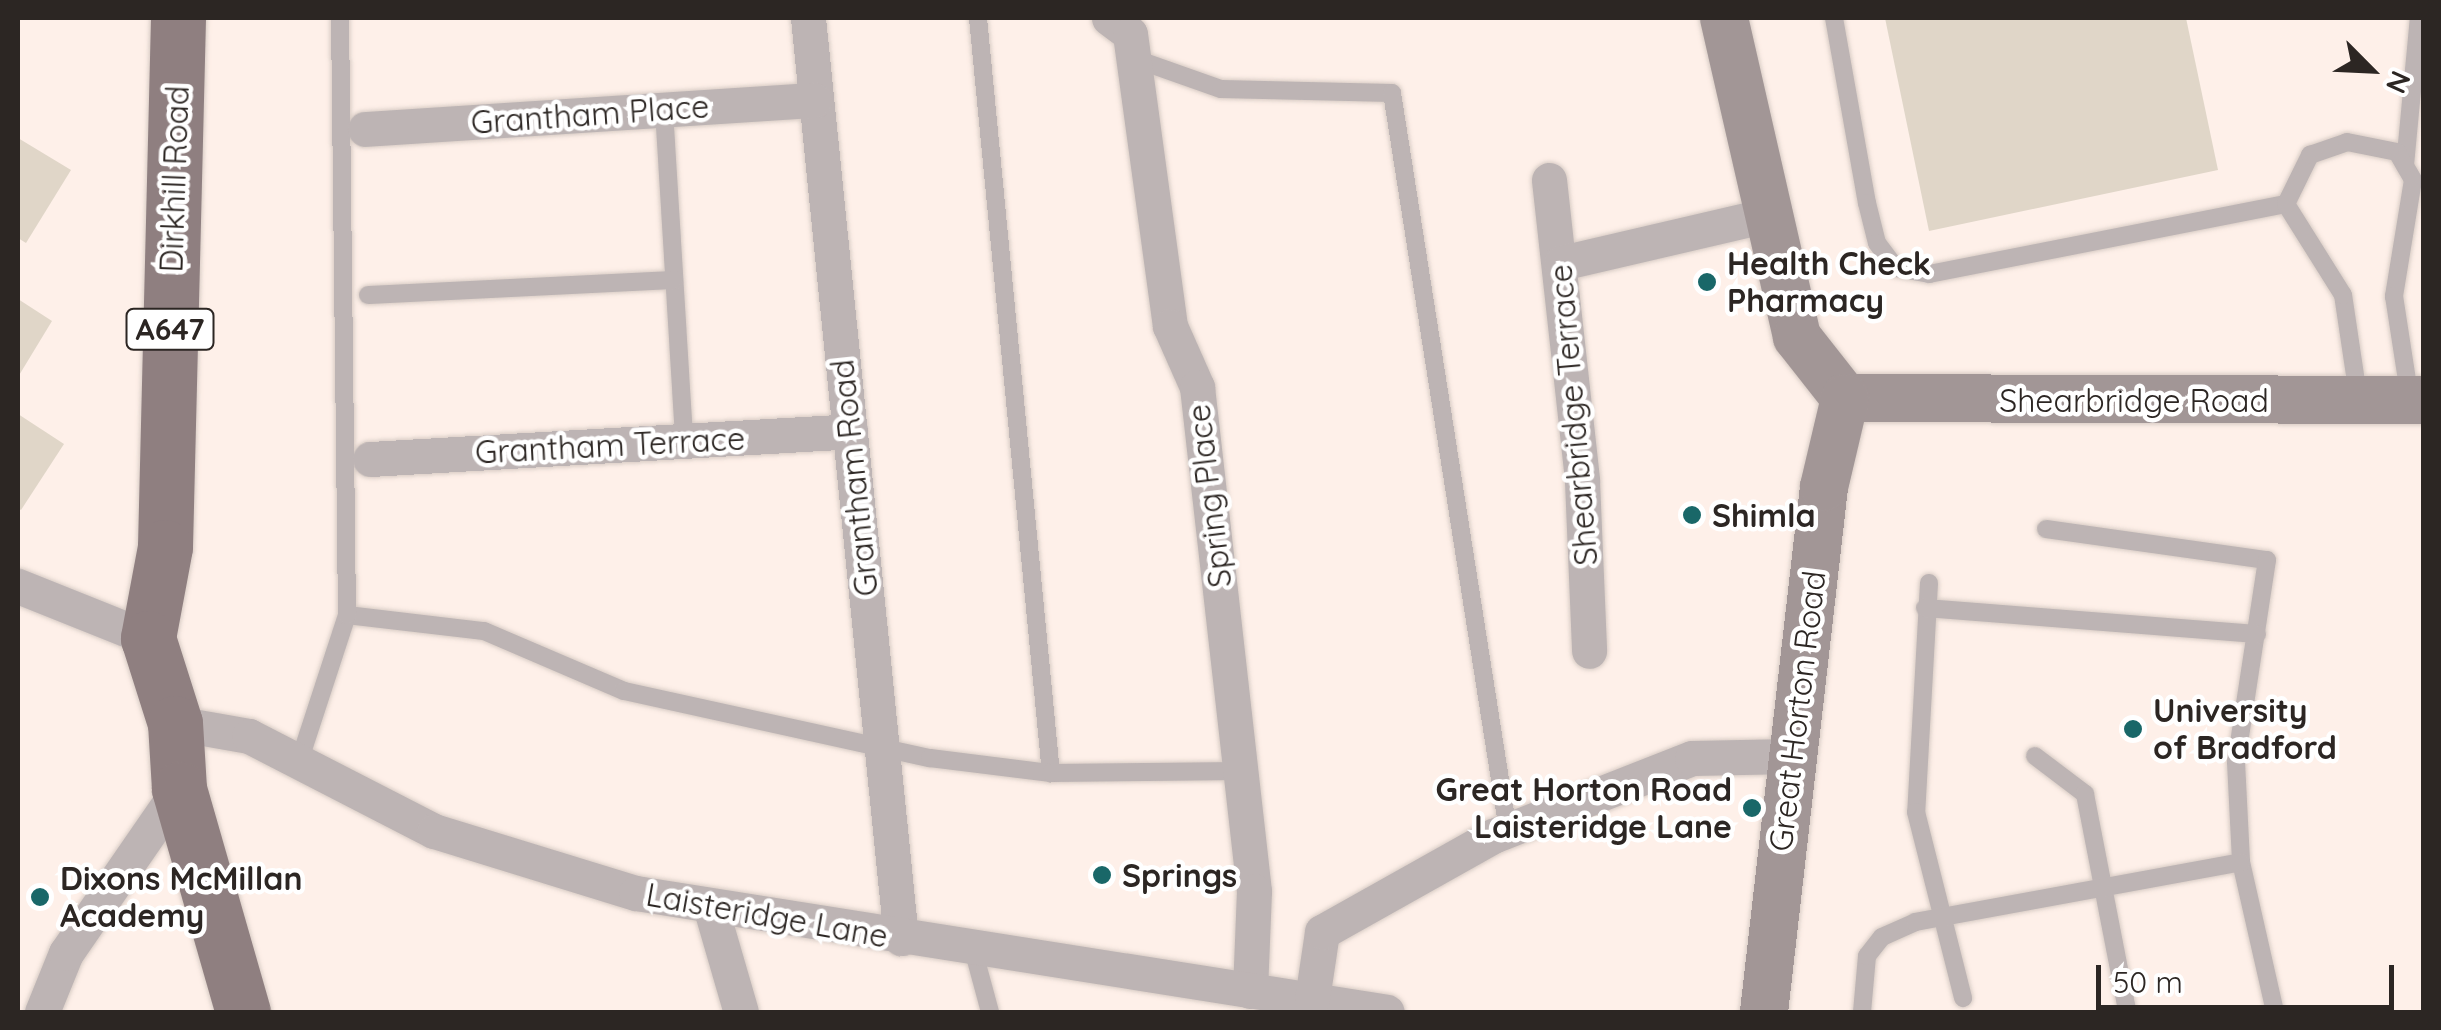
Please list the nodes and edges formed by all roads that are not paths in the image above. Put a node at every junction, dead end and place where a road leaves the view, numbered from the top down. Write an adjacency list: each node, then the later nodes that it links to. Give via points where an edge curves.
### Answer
1 (178, 18): 33 (main road, Dirkhill Road / A647, via 166,547)
2 (340, 18): 31 (lane)
3 (808, 18): 10 (street, Grantham Road)
4 (978, 18): 41 (lane)
5 (1109, 18): 9 (street, Spring Place, via 1130,34)
6 (1724, 18): 16 (street)
7 (1834, 18): 15 (lane, via 1874,230 1896,268 1929,274)
8 (2419, 18): 13 (lane)
9 (1134, 58): 40 (street, Spring Place, via 1170,326 1196,387); 43 (lane, via 1222,89 1392,92)
10 (814, 100): 11 (street, Grantham Place); 24 (street, Grantham Road)
11 (664, 110): 12 (street, Grantham Place); 19 (lane)
12 (365, 129)
13 (2405, 166): 15 (lane, via 2396,152 2347,142 2310,155); 17 (lane, via 2413,180)
14 (1549, 180): 18 (street, Shearbridge Terrace)
15 (2286, 204): 23 (lane, via 2343,295)
16 (1768, 216): 18 (street); 21 (street, via 1797,337)
17 (2416, 225): 22 (lane, via 2394,296)
18 (1561, 263): 34 (street, Shearbridge Terrace)
19 (674, 280): 20 (lane); 25 (lane)
20 (368, 295)
21 (1845, 398): 23 (street, Shearbridge Road); 37 (street, Great Horton Road, via 1824,487)
22 (2417, 400): 23 (street, Shearbridge Road)
23 (2358, 401)
24 (850, 432): 25 (street, Grantham Terrace); 36 (street, Grantham Road)
25 (684, 441): 26 (street, Grantham Terrace)
26 (370, 459)
27 (2046, 529): 32 (lane, via 2266,560)
28 (1930, 583): 30 (lane)
29 (18, 586): 33 (street)
30 (1926, 608): 32 (lane); 47 (lane, via 1916,812)
31 (347, 616): 36 (lane, via 484,630 624,692); 39 (lane)
32 (2257, 634): 44 (lane, via 2236,762)
33 (148, 638): 35 (main road, A647)
34 (1589, 651)
35 (175, 723): 39 (street, Laisteridge Lane, via 249,736); 42 (main road, A647)
36 (883, 749): 41 (lane); 48 (street, Grantham Road)
37 (1791, 756): 43 (street, via 1692,758); 59 (street, Great Horton Road)
38 (2035, 756): 45 (lane, via 2085,794)
39 (299, 762): 46 (street, Laisteridge Lane, via 434,831 528,864)
40 (1240, 771): 41 (lane); 50 (street, Spring Place, via 1254,891)
41 (1051, 773)
42 (179, 789): 54 (street, via 66,953); 55 (main road, A647)
43 (1508, 830): 52 (street, via 1322,932)
44 (2242, 862): 45 (lane); 61 (lane)
45 (2101, 886): 47 (lane); 53 (lane)
46 (711, 909): 48 (street, Laisteridge Lane); 56 (street)
47 (1945, 916): 51 (lane); 60 (lane, via 1882,937 1860,976)
48 (901, 938): 49 (street, Laisteridge Lane)
49 (973, 949): 50 (street, Laisteridge Lane); 57 (lane)
50 (1234, 997): 52 (street, Laisteridge Lane)
51 (1963, 998)
52 (1312, 999): 58 (street, Laisteridge Lane)
53 (2127, 1011)
54 (42, 1012)
55 (243, 1012)
56 (741, 1012)
57 (990, 1012)
58 (1387, 1012)
59 (1764, 1012)
60 (1862, 1012)
61 (2276, 1012)

